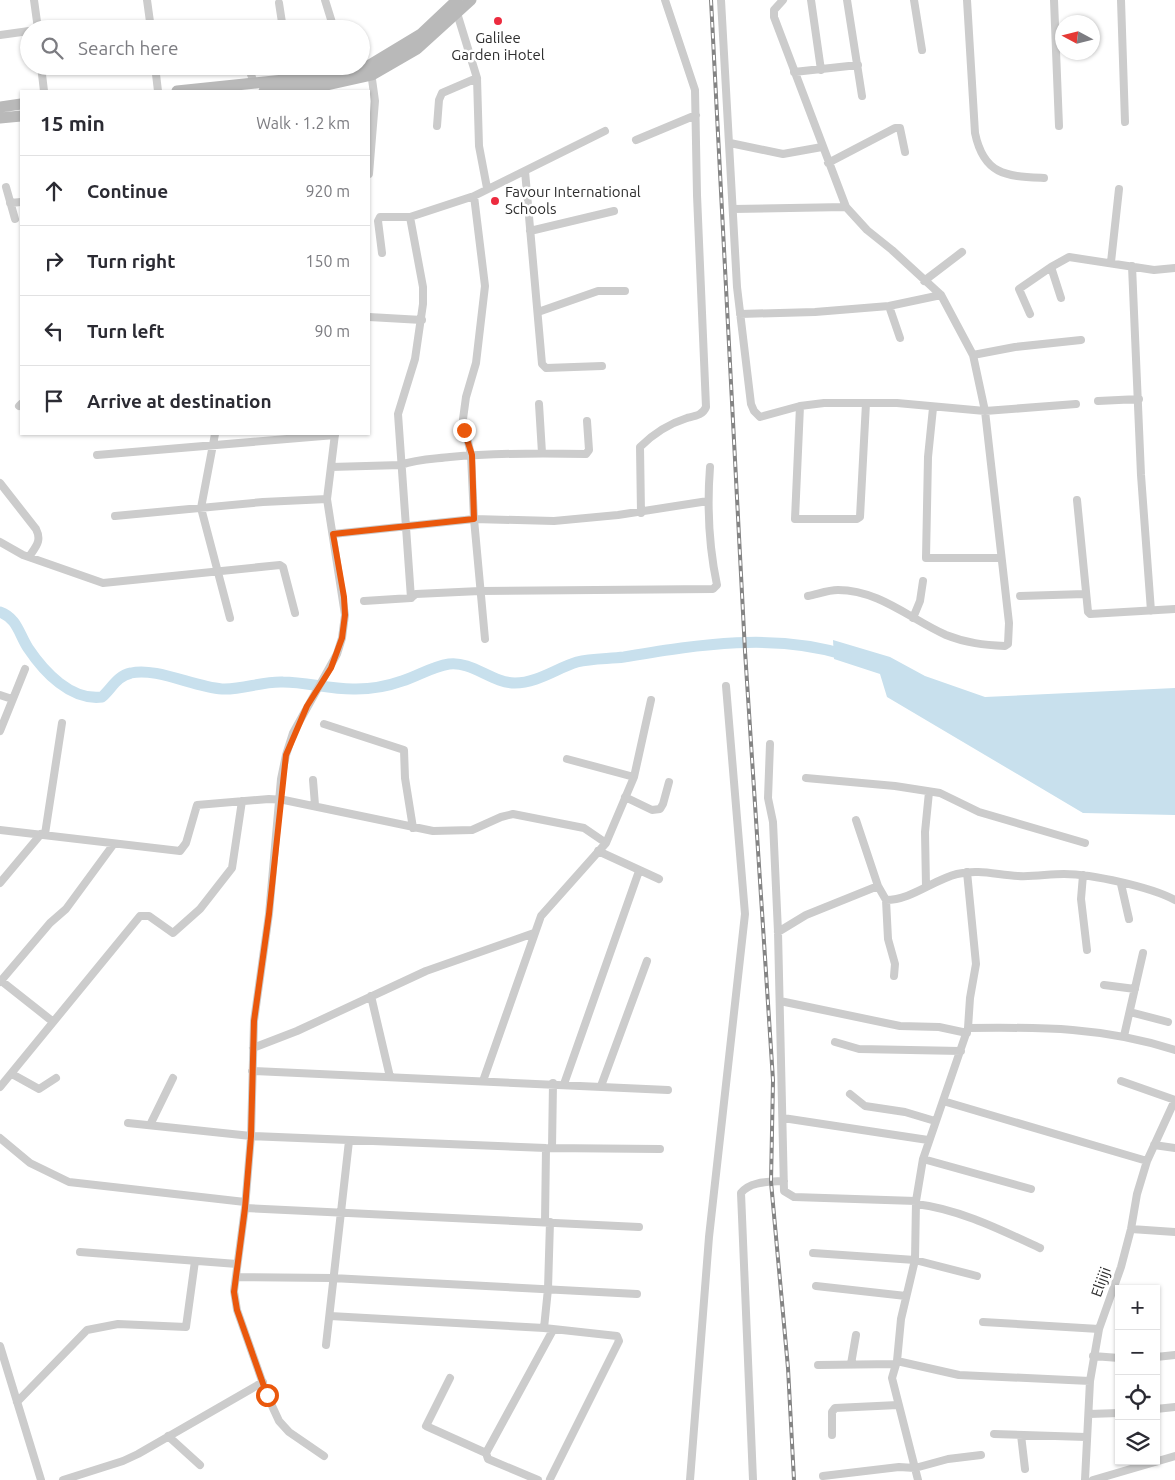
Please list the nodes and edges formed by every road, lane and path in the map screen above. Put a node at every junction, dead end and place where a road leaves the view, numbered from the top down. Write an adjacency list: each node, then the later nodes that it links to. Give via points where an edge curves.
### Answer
1 (34, 0): 17 (street)
2 (147, 0): 18 (street)
3 (325, 0): 20 (street)
4 (457, 0): 25 (main road, via 421,34)
5 (471, 0): 16 (main road)
6 (665, 0): 44 (street, via 693,80)
7 (721, 0): 52 (street)
8 (783, 0): 27 (street, via 774,10 774,17)
9 (811, 0): 26 (street)
10 (847, 0): 24 (street)
11 (914, 0): 23 (street)
12 (967, 0): 58 (street, via 975,133 980,152 1004,174)
13 (1054, 0): 49 (street)
14 (1121, 0): 47 (street)
15 (279, 3): 19 (street)
16 (457, 13): 25 (main road, via 417,49); 34 (street)
17 (37, 20)
18 (150, 20)
19 (282, 20)
20 (331, 20)
21 (20, 32): 22 (street)
22 (0, 35)
23 (922, 50)
24 (858, 65): 26 (street); 41 (street)
25 (370, 70): 56 (street, via 375,101)
26 (822, 70): 27 (street)
27 (794, 72): 53 (street)
28 (42, 75): 37 (street)
29 (156, 75): 38 (street)
30 (251, 75): 36 (street)
31 (291, 75): 35 (street)
32 (314, 75): 35 (main road)
33 (355, 75): 40 (main road, via 318,87)
34 (477, 78): 48 (street, via 442,93); 60 (street, via 479,146)
35 (292, 79): 36 (main road)
36 (254, 83): 39 (main road)
37 (44, 90)
38 (158, 90)
39 (187, 90)
40 (278, 90)
41 (862, 96)
42 (20, 104): 43 (main road)
43 (0, 107)
44 (696, 115): 51 (street); 114 (street, via 706,407 700,414 671,423 640,447)
45 (20, 116): 46 (main road)
46 (0, 118)
47 (1125, 122)
48 (437, 126)
49 (1059, 126)
50 (605, 131): 57 (street)
51 (636, 140)
52 (730, 143): 53 (street, via 777,153); 66 (street)
53 (822, 147): 55 (street)
54 (905, 152): 55 (street, via 902,132 895,128)
55 (828, 163): 65 (street)
56 (370, 165)
57 (525, 171): 60 (street); 70 (street)
58 (1044, 178)
59 (6, 187): 64 (street)
60 (487, 188): 62 (street)
61 (1119, 188): 73 (street)
62 (474, 196): 68 (street); 105 (street, via 485,286 476,363 463,419)
63 (20, 202): 64 (street)
64 (10, 203): 69 (street)
65 (846, 207): 66 (street); 77 (street)
66 (733, 209): 83 (street)
67 (614, 211): 70 (street)
68 (410, 217): 72 (street, via 379,219); 86 (street, via 422,287)
69 (15, 219)
70 (530, 231): 82 (street)
71 (962, 252): 77 (street)
72 (382, 253)
73 (1111, 262): 74 (street); 75 (street, via 1069,257)
74 (1132, 266): 76 (street, via 1154,270); 91 (street)
75 (1051, 267): 80 (street); 84 (street, via 1019,289)
76 (1175, 268)
77 (924, 281): 79 (street)
78 (625, 291): 82 (street, via 598,291)
79 (941, 295): 81 (street); 89 (street)
80 (1061, 298)
81 (889, 306): 83 (street); 87 (street)
82 (538, 312): 90 (street, via 543,367)
83 (740, 314): 96 (street, via 754,411 760,417)
84 (1030, 314)
85 (370, 317): 86 (street)
86 (422, 320): 106 (street, via 411,376 398,414)
87 (900, 338)
88 (1081, 340): 89 (street, via 1015,346)
89 (973, 356): 98 (street)
90 (602, 366)
91 (1139, 399): 92 (street); 131 (street)
92 (1098, 400)
93 (866, 403): 96 (street); 96 (street, via 860,517 857,519 794,519); 97 (street)
94 (539, 404): 103 (street)
95 (1076, 404): 98 (street)
96 (800, 406)
97 (933, 408): 98 (street); 121 (street, via 928,457 926,558)
98 (985, 411): 121 (street)
99 (587, 420): 103 (street, via 588,453)
100 (215, 435): 102 (street)
101 (335, 435): 102 (street); 107 (street)
102 (213, 447): 104 (street); 113 (street)
103 (542, 453): 105 (street)
104 (96, 455)
105 (472, 455): 106 (street, via 411,461); 116 (street)
106 (401, 465): 107 (street); 117 (street)
107 (331, 467): 110 (street)
108 (710, 467): 112 (street)
109 (0, 483): 120 (street, via 40,536)
110 (327, 499): 113 (street); 118 (street)
111 (1077, 500): 125 (street)
112 (708, 501): 114 (street); 124 (street, via 716,585 713,589)
113 (201, 508): 115 (street); 122 (street)
114 (641, 513): 116 (street, via 554,521)
115 (115, 516)
116 (474, 519): 117 (street); 124 (street)
117 (406, 527): 118 (street); 128 (street)
118 (333, 534): 190 (street, via 345,615 342,638 331,668 307,706 291,740 281,779)
119 (0, 542): 120 (street)
120 (29, 557): 122 (street, via 103,583)
121 (1001, 558): 134 (street, via 1009,623 1006,646 982,646 968,642)
122 (220, 571): 132 (street, via 282,566); 133 (street)
123 (923, 581): 134 (street)
124 (480, 591): 128 (street, via 416,594); 135 (street)
125 (1085, 594): 127 (street); 131 (street, via 1090,614)
126 (808, 596): 134 (street, via 837,590 865,594 888,602)
127 (1020, 596)
128 (411, 598): 129 (street)
129 (364, 601)
130 (1175, 609): 131 (street)
131 (1151, 611)
132 (295, 613)
133 (230, 618)
134 (913, 618)
135 (485, 639)
136 (25, 669): 139 (street)
137 (726, 686): 285 (street, via 745,914 709,1237)
138 (0, 694): 139 (street)
139 (12, 700): 143 (street)
140 (651, 700): 146 (street)
141 (62, 723): 157 (street)
142 (324, 724): 155 (street, via 404,750)
143 (0, 731)
144 (770, 744): 173 (street, via 768,798 773,822)
145 (567, 759): 146 (street)
146 (634, 777): 151 (street)
147 (806, 778): 150 (street)
148 (313, 780): 153 (street)
149 (668, 782): 151 (street, via 660,809 652,810)
150 (929, 792): 159 (street, via 947,795 978,812); 169 (street, via 925,832)
151 (626, 797): 158 (street)
152 (242, 801): 153 (street, via 269,799); 160 (street, via 197,805 186,843 180,851); 185 (street, via 232,868 200,909 173,933 149,916 140,916)
153 (315, 805): 155 (street)
154 (856, 820): 168 (street)
155 (413, 828): 158 (street, via 472,830 513,814 584,828)
156 (0, 830): 157 (street)
157 (43, 834): 160 (street); 166 (street)
158 (606, 843): 161 (street)
159 (1085, 843)
160 (113, 844): 179 (street, via 66,909)
161 (598, 851): 162 (street); 174 (street, via 546,908)
162 (639, 871): 165 (street); 201 (street)
163 (967, 872): 164 (street); 169 (street); 187 (street, via 976,964)
164 (1083, 876): 167 (street); 175 (street, via 1081,899)
165 (659, 879)
166 (0, 883)
167 (1122, 884): 171 (street); 172 (street)
168 (878, 886): 170 (street); 173 (street, via 806,915)
169 (926, 887): 170 (street)
170 (886, 900): 178 (street)
171 (1175, 900)
172 (1129, 920)
173 (778, 932): 183 (street)
174 (534, 933): 182 (street, via 426,971); 198 (street)
175 (1087, 950)
176 (1143, 953): 181 (street)
177 (647, 960): 202 (street)
178 (894, 976)
179 (0, 981): 185 (street)
180 (1104, 984): 181 (street)
181 (1136, 990): 184 (street)
182 (371, 996): 190 (street); 195 (street)
183 (780, 1001): 187 (street, via 900,1026); 208 (street)
184 (1130, 1012): 186 (street); 188 (street)
185 (52, 1021): 194 (street)
186 (1168, 1022)
187 (967, 1030): 188 (street, via 1069,1028); 192 (street)
188 (1124, 1036): 191 (street)
189 (834, 1042): 192 (street, via 859,1049)
190 (253, 1048): 193 (street)
191 (1175, 1050)
192 (960, 1051): 207 (street)
193 (252, 1071): 195 (street); 212 (street)
194 (12, 1074): 196 (street, via 39,1089); 203 (street)
195 (390, 1077): 198 (street)
196 (56, 1078)
197 (173, 1078): 211 (street)
198 (483, 1081): 200 (street)
199 (1120, 1081): 206 (street)
200 (553, 1083): 201 (street); 217 (street)
201 (564, 1084): 202 (street)
202 (602, 1086): 204 (street)
203 (0, 1087)
204 (668, 1090)
205 (850, 1094): 209 (street, via 865,1106 905,1112)
206 (1175, 1100): 216 (street, Elijiji)
207 (943, 1101): 209 (street); 221 (street)
208 (783, 1118): 214 (street); 222 (street)
209 (935, 1121): 214 (street)
210 (128, 1123): 211 (street)
211 (150, 1125): 212 (street)
212 (251, 1136): 215 (street); 225 (street)
213 (0, 1138): 225 (street, via 30,1163 69,1182)
214 (928, 1140): 220 (street)
215 (349, 1141): 217 (street); 226 (street)
216 (1154, 1145): 218 (street); 221 (street, Elijiji)
217 (549, 1148): 219 (street); 227 (street)
218 (1175, 1148)
219 (660, 1149)
220 (923, 1159): 223 (street); 224 (street)
221 (1147, 1161): 229 (street, Elijiji)
222 (784, 1181): 224 (street, via 784,1191 794,1197); 286 (street, via 755,1184 744,1188 741,1193)
223 (1031, 1189)
224 (916, 1203): 231 (street, via 976,1220); 234 (street)
225 (245, 1205): 226 (street); 236 (street)
226 (340, 1213): 227 (street); 239 (street)
227 (547, 1222): 228 (street); 241 (street)
228 (639, 1227)
229 (1131, 1229): 230 (street); 247 (street, Elijiji)
230 (1175, 1232)
231 (1040, 1248)
232 (80, 1252): 235 (street)
233 (812, 1253): 234 (street)
234 (915, 1260): 237 (street); 243 (street)
235 (195, 1261): 236 (street); 262 (street, via 186,1327 125,1323 86,1330)
236 (237, 1264): 238 (street)
237 (977, 1276)
238 (236, 1277): 239 (street); 260 (street, via 237,1310)
239 (332, 1278): 241 (street); 244 (street)
240 (816, 1286): 243 (street)
241 (548, 1289): 242 (street); 246 (street)
242 (637, 1294)
243 (906, 1296): 256 (street)
244 (330, 1316): 246 (street); 250 (street)
245 (983, 1322): 247 (street)
246 (544, 1328): 248 (street)
247 (1098, 1329): 253 (street, Elijiji)
248 (553, 1330): 273 (street); 284 (street, via 617,1336 619,1341)
249 (856, 1335): 258 (street)
250 (326, 1345)
251 (0, 1346): 262 (street)
252 (1175, 1355): 254 (street)
253 (1093, 1356): 255 (street); 261 (street, Elijiji)
254 (1160, 1357)
255 (1115, 1358)
256 (896, 1362): 258 (street); 261 (street, via 959,1375); 263 (street, via 892,1382)
257 (818, 1364): 258 (street)
258 (852, 1364)
259 (450, 1378): 273 (street, via 426,1426)
260 (263, 1382): 271 (street); 275 (street, via 284,1427)
261 (1090, 1382): 267 (street, Elijiji)
262 (17, 1402): 281 (street)
263 (898, 1406): 269 (street, via 835,1408 832,1412); 278 (street)
264 (1175, 1407): 265 (street)
265 (1160, 1409)
266 (1115, 1413): 267 (street)
267 (1089, 1414): 272 (street, Elijiji)
268 (994, 1434): 270 (street)
269 (832, 1435)
270 (1021, 1435): 272 (street); 279 (street)
271 (168, 1436): 277 (street); 282 (street, via 122,1461)
272 (1086, 1437): 288 (street, Elijiji)
273 (486, 1453): 283 (street, via 488,1459)
274 (981, 1455): 278 (street)
275 (324, 1456)
276 (1175, 1456): 289 (street)
277 (200, 1465)
278 (915, 1468): 280 (street); 287 (street)
279 (1025, 1469)
280 (823, 1476)
281 (41, 1480)
282 (63, 1480)
283 (538, 1480)
284 (551, 1480)
285 (690, 1480)
286 (753, 1480)
287 (918, 1480)
288 (1085, 1480)
289 (1093, 1480)

